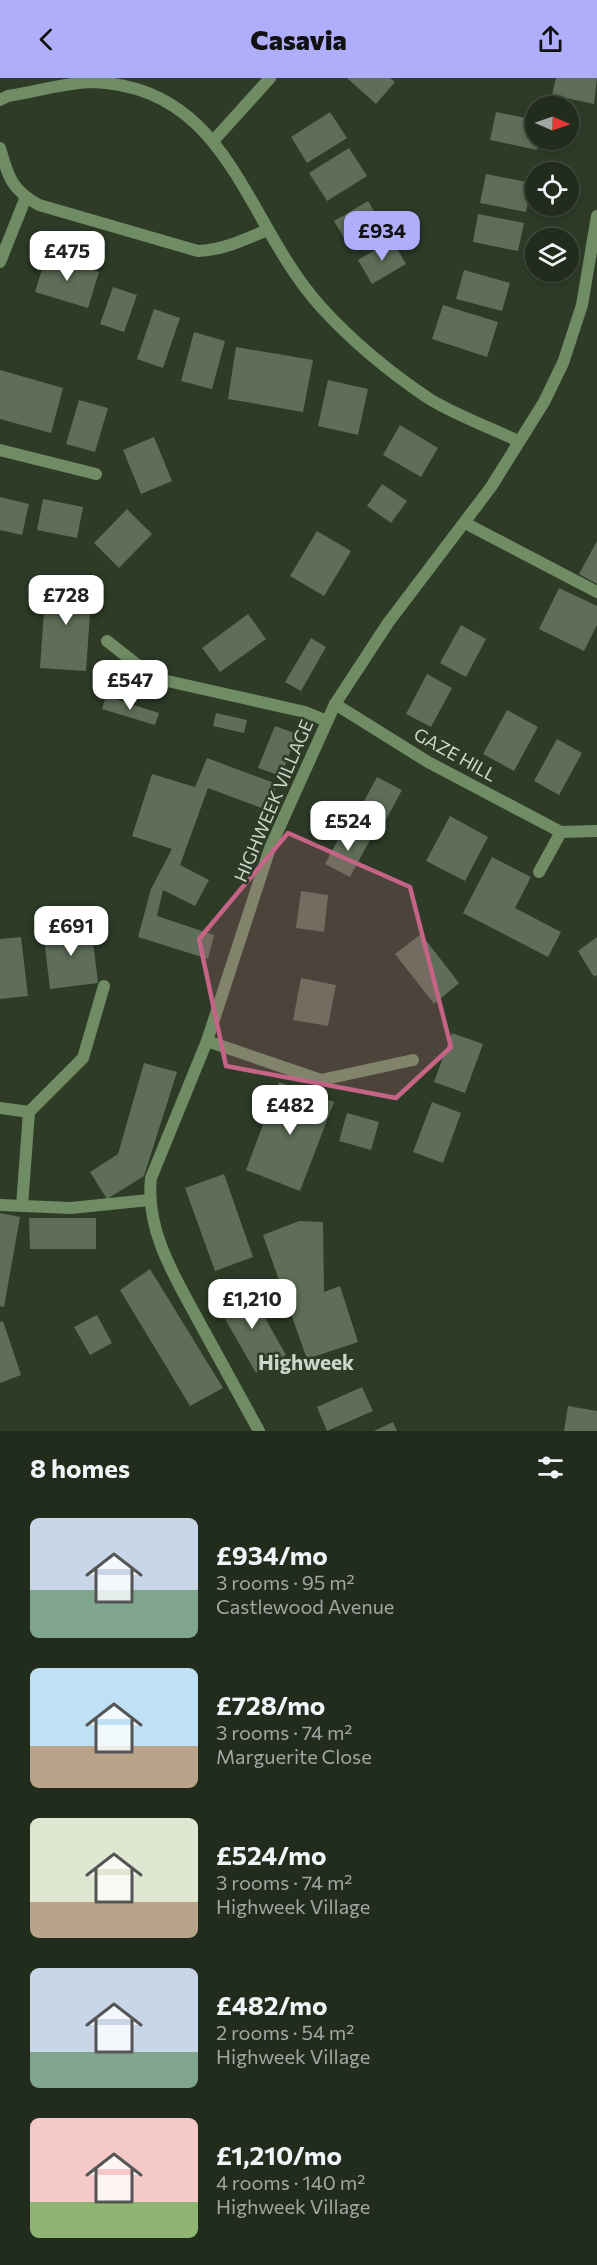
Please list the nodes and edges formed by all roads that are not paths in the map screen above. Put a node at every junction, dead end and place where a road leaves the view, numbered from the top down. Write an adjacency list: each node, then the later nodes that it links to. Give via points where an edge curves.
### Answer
1 (270, 78): 3 (street)
2 (0, 100): 3 (street, via 92,82 146,90 183,110)
3 (214, 140): 7 (street)
4 (0, 148): 5 (street, via 9,180)
5 (26, 197): 7 (street, via 198,251 235,244); 8 (street)
6 (597, 216): 9 (street, HIGHWEEK VILLAGE, via 582,305 563,363 544,402)
7 (267, 230): 9 (street, via 320,306 374,356 429,398)
8 (0, 262)
9 (518, 441): 12 (street, HIGHWEEK VILLAGE)
10 (0, 450): 11 (street)
11 (96, 474)
12 (465, 523): 13 (street); 15 (street, HIGHWEEK VILLAGE, via 388,623)
13 (597, 592)
14 (107, 641): 16 (street, via 154,678 305,712)
15 (335, 704): 16 (street, HIGHWEEK VILLAGE); 18 (street, GAZE HILL, via 428,762)
16 (327, 721): 21 (street, HIGHWEEK VILLAGE, via 270,848)
17 (597, 831): 18 (street, GAZE HILL)
18 (561, 832): 19 (street)
19 (539, 872)
20 (104, 986): 24 (street, via 83,1058)
21 (207, 1041): 22 (street, via 321,1080); 25 (street, HIGHWEEK VILLAGE, via 151,1178)
22 (413, 1060)
23 (0, 1108): 24 (street)
24 (29, 1112): 27 (street)
25 (148, 1200): 27 (street, via 71,1208); 28 (street, HIGHWEEK VILLAGE, via 158,1239 176,1279)
26 (0, 1205): 27 (street)
27 (22, 1206)
28 (259, 1431)

